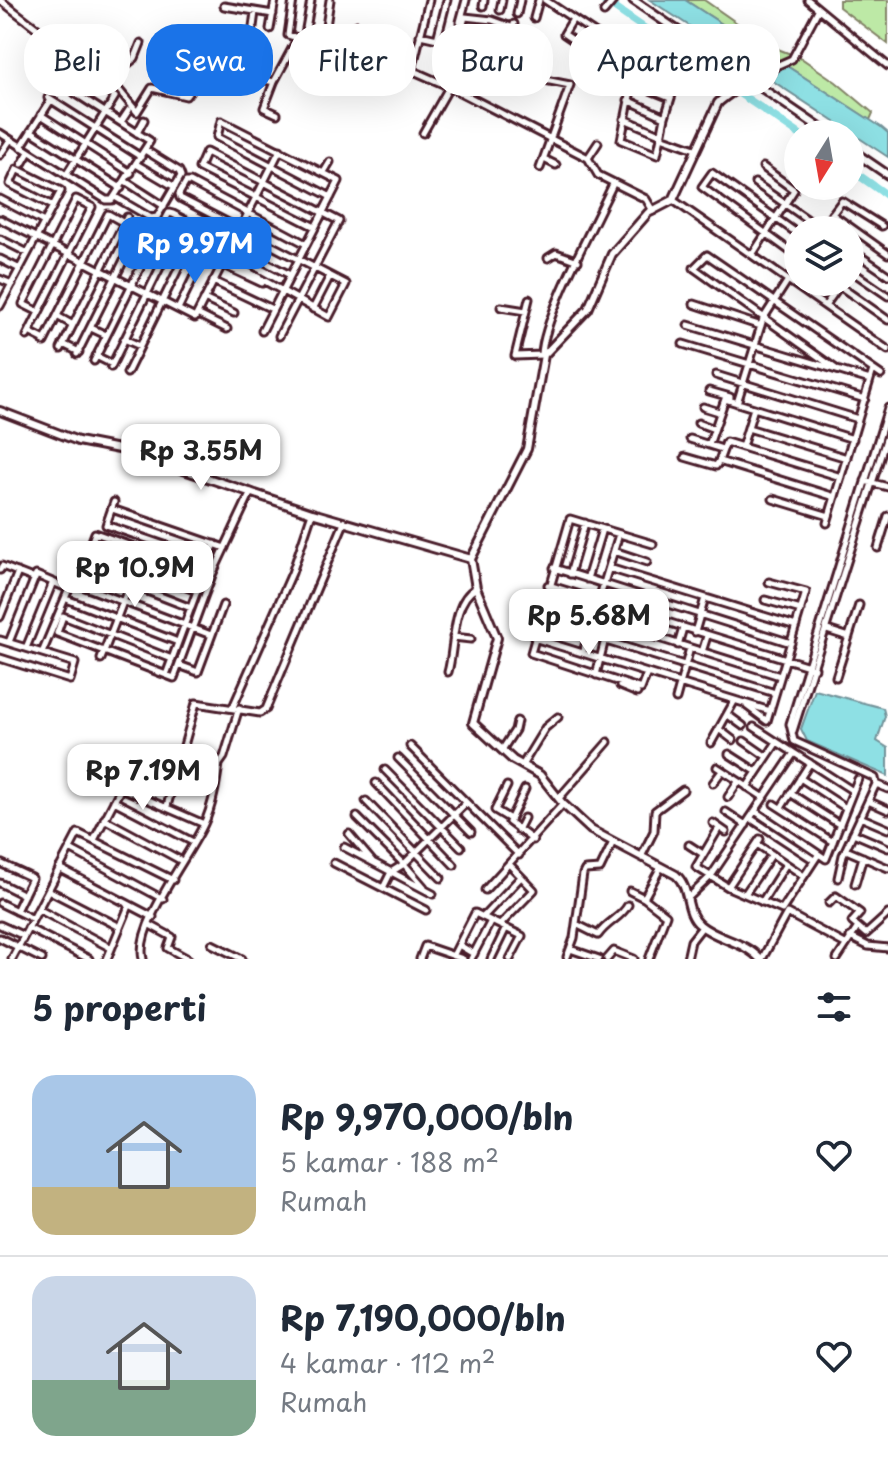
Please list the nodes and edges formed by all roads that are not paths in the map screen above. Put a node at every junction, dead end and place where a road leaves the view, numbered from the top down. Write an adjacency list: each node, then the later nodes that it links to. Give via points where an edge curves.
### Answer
1 (0, 0): 25 (street)
2 (275, 0): 21 (street)
3 (293, 0): 4 (street, via 288,35 304,40)
4 (311, 0)
5 (330, 0): 28 (street)
6 (429, 0): 34 (street)
7 (447, 0): 29 (street)
8 (466, 0): 30 (street)
9 (502, 0): 17 (street)
10 (520, 0): 22 (street)
11 (539, 0): 23 (street)
12 (545, 0): 24 (street)
13 (633, 0): 33 (main road)
14 (808, 0): 18 (street)
15 (613, 1): 20 (street)
16 (224, 6): 19 (street)
17 (500, 10)
18 (818, 10): 40 (street, via 792,59); 41 (street)
19 (255, 12): 21 (street); 26 (street)
20 (604, 12)
21 (273, 14): 27 (street)
22 (517, 14)
23 (534, 18)
24 (573, 19): 24 (street, via 564,34 620,72 626,54)
25 (31, 24)
26 (253, 24)
27 (271, 24)
28 (326, 24)
29 (441, 24)
30 (460, 24)
31 (463, 24): 32 (street, via 465,17)
32 (503, 24)
33 (668, 24)
34 (420, 35): 35 (street); 37 (street)
35 (432, 38)
36 (141, 43): 39 (street)
37 (416, 53)
38 (289, 54): 42 (street)
39 (130, 62)
40 (780, 64)
41 (888, 66)
42 (274, 82): 46 (street, via 252,77 240,86 207,76 188,95 152,88 137,112); 57 (street, via 264,108)
43 (553, 82): 71 (street, via 570,85)
44 (80, 96): 56 (street)
45 (113, 96): 56 (street)
46 (124, 96)
47 (445, 96): 68 (street)
48 (467, 96): 71 (street)
49 (628, 96): 54 (street)
50 (665, 96): 53 (street)
51 (724, 96): 75 (main road)
52 (776, 96): 62 (main road)
53 (670, 98): 59 (street)
54 (628, 100): 59 (street); 60 (street)
55 (129, 110): 63 (street)
56 (106, 113): 63 (street); 64 (street)
57 (277, 114)
58 (41, 115): 64 (street, via 50,99); 65 (street); 73 (street)
59 (665, 117): 69 (street)
60 (624, 119): 69 (street); 69 (street, via 621,140 657,155)
61 (144, 120): 67 (street)
62 (809, 120)
63 (121, 122): 67 (street)
64 (96, 129): 73 (street); 80 (street)
65 (31, 131): 74 (street); 84 (street)
66 (0, 133): 70 (street)
67 (137, 133): 76 (street, via 150,141)
68 (423, 133)
69 (661, 136): 75 (street)
70 (10, 140): 74 (street); 79 (street)
71 (552, 140): 81 (street); 82 (street)
72 (598, 143): 81 (street)
73 (86, 144): 84 (street); 93 (street)
74 (21, 147): 78 (street)
75 (695, 149): 106 (main road)
76 (145, 150): 80 (street); 100 (street, via 181,173)
77 (280, 150): 89 (street); 89 (street, via 225,121 215,132); 92 (street)
78 (29, 152): 86 (street); 94 (street)
79 (0, 155)
80 (141, 157): 87 (street)
81 (588, 158): 99 (street, via 598,175)
82 (544, 159): 88 (street); 91 (street)
83 (864, 159): 95 (main road)
84 (76, 160): 94 (street); 101 (street)
85 (330, 162): 92 (street)
86 (22, 164)
87 (136, 164): 93 (street); 100 (street)
88 (556, 165)
89 (272, 166): 97 (street); 104 (street)
90 (763, 167): 107 (street, via 794,188)
91 (540, 168)
92 (324, 172): 104 (street, via 339,181)
93 (131, 173): 96 (street)
94 (66, 175): 102 (street, via 106,200)
95 (888, 175)
96 (125, 181): 101 (street); 109 (street)
97 (264, 182): 103 (street); 103 (street, via 207,151 199,164); 112 (street)
98 (755, 183): 107 (street)
99 (613, 184): 110 (street, via 646,199); 137 (street)
100 (175, 187): 109 (street)
101 (121, 188): 102 (street)
102 (115, 197): 109 (street, via 151,218)
103 (256, 197): 111 (street); 120 (street)
104 (331, 197): 112 (street)
105 (0, 199): 117 (street)
106 (673, 200): 110 (main road); 132 (street)
107 (785, 204): 114 (street); 116 (street)
108 (53, 206): 108 (street, via 10,184 17,169 61,191); 117 (street)
109 (164, 206)
110 (655, 210): 191 (main road, via 612,254 586,312)
111 (248, 212): 121 (street); 121 (street, via 190,182 179,194); 126 (street)
112 (323, 212): 120 (street); 140 (street, via 339,221)
113 (832, 214): 119 (street, via 843,201); 130 (street)
114 (802, 216)
115 (0, 219): 124 (street)
116 (776, 219): 118 (street); 122 (street); 122 (street, via 712,173 702,187)
117 (44, 222): 124 (street)
118 (784, 224)
119 (882, 226)
120 (315, 227): 126 (street)
121 (239, 230): 125 (street); 136 (street)
122 (765, 235): 128 (street); 132 (street)
123 (0, 239): 129 (street)
124 (36, 239): 127 (street); 129 (street)
125 (231, 244): 138 (street); 138 (street, via 171,213 163,224); 143 (street)
126 (306, 244): 136 (street)
127 (51, 248): 131 (street); 131 (street, via 76,199 92,207); 173 (street, via 23,304)
128 (784, 248)
129 (28, 253): 141 (street)
130 (888, 254)
131 (68, 255): 139 (street); 173 (street)
132 (752, 255): 146 (street)
133 (548, 258): 137 (street, via 556,253)
134 (0, 259): 141 (street)
135 (864, 259): 144 (street)
136 (298, 260): 140 (street); 143 (street)
137 (578, 261): 191 (street, via 546,334)
138 (222, 262): 150 (street); 154 (street); 169 (street, via 204,256)
139 (84, 264): 142 (street); 142 (street, via 108,214 125,220); 176 (street)
140 (315, 268): 145 (street); 162 (street)
141 (20, 269): 151 (street)
142 (99, 271): 148 (street); 179 (street)
143 (290, 275): 154 (street)
144 (888, 275)
145 (330, 276): 171 (street); 171 (street, via 346,284 329,317)
146 (784, 277)
147 (0, 279): 151 (street)
148 (115, 279): 152 (street); 152 (street, via 141,226 157,234); 181 (street)
149 (864, 280): 159 (street)
150 (213, 281): 160 (street); 170 (street)
151 (12, 284): 165 (street)
152 (131, 286): 155 (street); 184 (street)
153 (784, 286): 163 (street)
154 (281, 292): 162 (street); 170 (street)
155 (146, 294): 164 (street); 164 (street, via 173,241 188,249); 186 (street)
156 (811, 296): 167 (street)
157 (831, 296): 167 (street)
158 (856, 296): 177 (street)
159 (888, 296)
160 (204, 299): 174 (street); 175 (street)
161 (529, 299): 172 (street)
162 (298, 300): 171 (street); 185 (street)
163 (775, 300): 178 (street); 178 (street, via 707,255 694,268); 194 (street)
164 (162, 301): 169 (street); 189 (street)
165 (1, 302)
166 (694, 304): 178 (street)
167 (825, 306): 190 (street)
168 (501, 307): 172 (street)
169 (178, 309): 175 (street, via 195,318)
170 (272, 309): 183 (street)
171 (313, 309)
172 (526, 311): 191 (street, via 516,357)
173 (39, 312): 176 (street, via 28,334 44,341)
174 (234, 313)
175 (197, 314): 182 (street)
176 (57, 316): 179 (street)
177 (888, 320)
178 (762, 322): 188 (street); 193 (street)
179 (73, 325): 181 (street, via 62,346 78,353)
180 (688, 325): 188 (street)
181 (91, 328): 184 (street)
182 (227, 329)
183 (262, 331)
184 (106, 335): 186 (street, via 95,359 111,366)
185 (279, 336)
186 (124, 339): 189 (street)
187 (683, 344): 192 (street)
188 (755, 345): 192 (street); 193 (street)
189 (140, 346): 195 (street)
190 (888, 350)
191 (543, 358): 241 (main road, via 527,449)
192 (749, 364): 199 (street); 201 (street)
193 (836, 369): 198 (street)
194 (873, 370): 197 (street); 198 (street)
195 (127, 373)
196 (716, 375): 199 (street)
197 (881, 375)
198 (870, 380): 201 (street)
199 (743, 383): 202 (street); 208 (street)
200 (709, 391): 202 (street)
201 (865, 399): 208 (street)
202 (738, 402): 204 (street); 207 (street, via 723,399)
203 (703, 407): 207 (street)
204 (754, 408): 210 (street); 214 (street)
205 (888, 408): 222 (street)
206 (0, 411): 225 (main road, via 78,441)
207 (719, 412): 211 (street)
208 (858, 419): 214 (street)
209 (698, 423): 211 (street)
210 (748, 428): 216 (street); 219 (street)
211 (714, 429): 215 (street)
212 (888, 433): 223 (street)
213 (690, 439): 215 (street)
214 (853, 439): 219 (street)
215 (709, 445): 217 (street)
216 (742, 447): 217 (street, via 726,442); 221 (street)
217 (722, 449): 220 (street)
218 (685, 457): 220 (street, via 716,466)
219 (847, 458): 221 (street)
220 (719, 461): 226 (street)
221 (841, 477): 226 (street)
222 (865, 481): 223 (street); 311 (street)
223 (873, 483): 224 (street); 282 (street)
224 (888, 487)
225 (251, 492): 228 (main road); 237 (street)
226 (835, 497): 227 (street, via 828,520)
227 (773, 499)
228 (312, 513): 230 (main road); 324 (street)
229 (888, 516): 233 (street)
230 (344, 523): 241 (main road); 324 (street, via 266,709 260,713)
231 (585, 523): 232 (street); 245 (street, via 570,519); 250 (street)
232 (602, 529): 234 (street); 253 (street)
233 (886, 531): 238 (street)
234 (619, 534): 236 (street); 240 (street)
235 (215, 544): 235 (street, via 208,560 106,525 113,505); 237 (street)
236 (653, 544)
237 (225, 548): 251 (street)
238 (878, 548)
239 (143, 550): 244 (street); 244 (street, via 95,533 89,549); 249 (street)
240 (614, 551): 242 (street); 246 (street)
241 (471, 559): 260 (main road)
242 (647, 562)
243 (83, 566): 257 (street)
244 (136, 567): 257 (street); 261 (street)
245 (554, 568): 250 (street); 258 (street)
246 (609, 568): 259 (street); 262 (street)
247 (0, 570): 248 (street, via 2,566)
248 (18, 572): 252 (street); 273 (street)
249 (204, 572): 251 (street); 261 (street)
250 (570, 574): 253 (street)
251 (212, 575): 280 (street)
252 (35, 579): 254 (street, via 36,575); 294 (street)
253 (587, 579): 259 (street)
254 (53, 582): 298 (street); 303 (street, via 69,589)
255 (769, 582): 271 (street, via 806,592)
256 (77, 584): 265 (street)
257 (129, 584): 265 (street); 270 (street)
258 (548, 585): 266 (street); 267 (street)
259 (604, 585): 267 (street); 272 (street)
260 (476, 588): 288 (street, via 465,601); 339 (main road, via 497,638 472,722)
261 (197, 591): 270 (street)
262 (705, 598): 272 (street); 279 (street)
263 (69, 600): 274 (street)
264 (765, 600): 271 (street)
265 (123, 602): 274 (street); 278 (street)
266 (544, 602): 275 (street); 276 (street)
267 (598, 602): 275 (street); 281 (street)
268 (223, 605): 285 (street)
269 (859, 605): 289 (street)
270 (191, 608): 278 (street)
271 (801, 610): 279 (street)
272 (700, 615): 283 (street); 296 (street)
273 (0, 617)
274 (116, 618): 284 (street); 295 (street)
275 (594, 618): 277 (street); 286 (street)
276 (539, 619): 286 (street); 290 (street)
277 (609, 623): 293 (street); 297 (street)
278 (184, 625): 280 (street); 295 (street)
279 (796, 626): 296 (street)
280 (193, 628): 285 (street); 309 (street)
281 (683, 628): 283 (street); 297 (street)
282 (827, 630): 289 (street); 312 (street)
283 (695, 632): 287 (street)
284 (110, 635): 300 (street); 300 (street, via 63,616 57,633); 307 (street)
285 (211, 635): 309 (street, via 198,672)
286 (588, 635): 301 (street)
287 (707, 636): 302 (street); 308 (street)
288 (453, 637): 291 (street); 313 (street)
289 (849, 637): 318 (street)
290 (533, 638): 301 (street); 316 (street, via 531,653)
291 (471, 639)
292 (0, 640): 294 (street)
293 (603, 640): 304 (street); 310 (street)
294 (9, 642): 298 (street)
295 (178, 642): 307 (street)
296 (791, 643): 308 (street)
297 (678, 645): 299 (street)
298 (26, 648): 303 (street)
299 (690, 648): 302 (street); 310 (street)
300 (104, 651): 306 (street); 315 (street)
301 (583, 652): 304 (street)
302 (702, 652): 317 (street)
303 (42, 653): 305 (street, via 75,663 70,680)
304 (599, 657): 314 (street); 316 (street)
305 (0, 658)
306 (101, 659)
307 (172, 659): 315 (street)
308 (785, 660): 311 (street); 317 (street)
309 (179, 665): 315 (street, via 174,678)
310 (685, 666): 319 (street); 321 (street)
311 (807, 666): 312 (street); 332 (street)
312 (815, 668): 332 (street)
313 (448, 672)
314 (647, 673): 316 (street, via 641,689); 319 (street)
315 (166, 675)
316 (595, 675): 320 (street)
317 (780, 676): 321 (street)
318 (836, 677)
319 (680, 684): 322 (street); 323 (street)
320 (637, 693)
321 (775, 693): 325 (street)
322 (676, 699)
323 (738, 701): 325 (street); 325 (street, via 767,721); 326 (street)
324 (236, 708): 369 (street, via 196,703); 383 (street)
325 (770, 711)
326 (728, 715): 329 (street); 331 (street)
327 (558, 717): 345 (street)
328 (517, 721): 339 (street)
329 (743, 726)
330 (754, 727): 336 (street)
331 (720, 730): 333 (street); 337 (street)
332 (792, 732): 353 (street, via 794,741 875,778)
333 (733, 740)
334 (744, 741): 342 (street)
335 (608, 742): 363 (street)
336 (777, 742): 340 (street); 342 (street)
337 (711, 743)
338 (410, 746): 367 (street)
339 (502, 750): 345 (main road)
340 (794, 753): 344 (street); 362 (street)
341 (729, 754): 347 (street)
342 (767, 757): 347 (street)
343 (398, 758): 375 (street)
344 (810, 763): 348 (street); 359 (street)
345 (523, 764): 363 (main road)
346 (385, 770): 386 (street)
347 (757, 772): 355 (street)
348 (800, 778): 360 (street); 371 (street)
349 (858, 779): 359 (street)
350 (738, 782): 352 (street, via 720,769); 355 (street); 361 (street)
351 (376, 783): 395 (street)
352 (713, 783)
353 (876, 784): 357 (street); 366 (street)
354 (507, 786): 381 (street, via 495,810)
355 (747, 787): 362 (street)
356 (525, 789): 381 (street)
357 (888, 789)
358 (683, 790): 410 (street, via 655,811 654,831)
359 (853, 791): 371 (street)
360 (790, 793): 370 (street); 385 (street)
361 (728, 797)
362 (763, 797): 373 (street)
363 (561, 800): 396 (street); 398 (main road, via 591,830)
364 (114, 801): 369 (street, via 121,788); 380 (street); 397 (street)
365 (366, 801): 406 (street)
366 (868, 801): 372 (street); 377 (street)
367 (466, 803): 375 (street); 407 (street)
368 (774, 804): 370 (street)
369 (167, 806): 383 (street)
370 (781, 808): 399 (street)
371 (846, 808): 385 (street)
372 (888, 810)
373 (755, 811): 379 (street); 411 (street)
374 (726, 812): 384 (street)
375 (454, 815): 386 (street); 390 (street)
376 (357, 817): 417 (street)
377 (860, 817): 388 (street); 392 (street)
378 (524, 818): 389 (street)
379 (750, 818): 384 (street); 411 (street)
380 (104, 819): 394 (street); 413 (street)
381 (510, 819): 389 (street)
382 (713, 823): 387 (street)
383 (204, 824): 397 (street)
384 (746, 825): 425 (street)
385 (840, 825): 399 (street)
386 (442, 827): 395 (street); 402 (street)
387 (719, 828): 391 (street); 408 (street)
388 (888, 829)
389 (518, 830): 396 (street)
390 (471, 832)
391 (726, 832)
392 (853, 833): 403 (street); 405 (street)
393 (349, 834): 414 (street)
394 (95, 838): 404 (street, via 78,833); 430 (street)
395 (429, 839): 406 (street); 420 (street)
396 (533, 840): 407 (street)
397 (193, 842): 413 (street)
398 (613, 842): 410 (main road); 459 (street, via 600,869 584,871)
399 (833, 842): 411 (street, via 828,858)
400 (689, 845): 408 (street)
401 (344, 847): 414 (street)
402 (461, 847)
403 (888, 848)
404 (70, 849): 422 (street); 444 (street)
405 (846, 850): 412 (street); 429 (street)
406 (416, 852): 417 (street); 428 (street)
407 (522, 852): 418 (street)
408 (703, 854): 425 (street, via 696,866)
409 (772, 854): 419 (street); 433 (street, via 758,842); 440 (street)
410 (642, 855): 421 (main road)
411 (816, 857): 426 (street)
412 (863, 857): 423 (street); 432 (street)
413 (182, 861): 430 (street)
414 (372, 862): 424 (street)
415 (0, 863): 441 (street, via 32,878)
416 (334, 863): 434 (street)
417 (404, 864): 424 (street); 435 (street)
418 (509, 864): 427 (street); 437 (street)
419 (786, 864): 426 (street); 445 (street)
420 (454, 865)
421 (662, 866): 442 (street); 443 (main road, via 681,879)
422 (59, 868): 436 (street); 449 (street)
423 (888, 868)
424 (391, 872): 434 (street); 435 (street)
425 (711, 876): 433 (street); 443 (street)
426 (804, 876): 453 (street)
427 (522, 877): 456 (street); 462 (street, via 534,891)
428 (441, 878)
429 (838, 878)
430 (173, 880): 444 (street)
431 (0, 883): 441 (street)
432 (855, 884)
433 (728, 887): 440 (street)
434 (383, 888): 451 (street)
435 (424, 888): 439 (street)
436 (48, 890): 450 (street); 463 (street)
437 (485, 890)
438 (630, 891): 442 (street)
439 (433, 894)
440 (745, 894): 445 (street)
441 (24, 895): 452 (street)
442 (644, 898): 494 (street, via 666,915)
443 (688, 898): 464 (main road)
444 (163, 899): 455 (street)
445 (762, 902): 453 (street)
446 (0, 903): 452 (street)
447 (829, 903): 465 (street, via 836,896 860,913 852,922)
448 (628, 905): 459 (street, via 598,935)
449 (129, 906): 455 (street); 463 (street)
450 (38, 909): 457 (street); 474 (street)
451 (426, 910)
452 (16, 911): 457 (street)
453 (784, 912): 471 (street); 496 (street)
454 (888, 914): 465 (street, via 866,934)
455 (153, 917): 461 (street)
456 (483, 917): 458 (street); 472 (street, via 475,913)
457 (33, 919): 466 (street)
458 (491, 920): 462 (street); 478 (street)
459 (576, 924): 476 (street)
460 (0, 925): 467 (street)
461 (150, 925): 484 (street, via 142,935); 485 (street, via 172,937 168,948)
462 (503, 926): 489 (street); 490 (street, via 522,936)
463 (120, 927): 474 (street)
464 (702, 927): 495 (street, via 691,941); 496 (main road)
465 (858, 927): 468 (street)
466 (28, 928): 467 (street); 482 (street)
467 (24, 936): 473 (street)
468 (850, 937): 471 (street); 475 (street)
469 (0, 938): 473 (street)
470 (212, 944): 486 (street)
471 (845, 944): 497 (street)
472 (459, 945): 477 (street); 478 (street)
473 (18, 947): 480 (street); 481 (street)
474 (111, 948): 483 (street)
475 (888, 948)
476 (570, 949): 479 (street); 491 (street)
477 (453, 956): 487 (street, via 425,946); 488 (street)
478 (473, 956)
479 (567, 957)
480 (12, 959)
481 (42, 959)
482 (89, 959)
483 (107, 959)
484 (143, 959)
485 (188, 959)
486 (242, 959)
487 (420, 959)
488 (463, 959)
489 (491, 959)
490 (510, 959)
491 (599, 959)
492 (607, 959): 493 (street, via 612,951)
493 (634, 959)
494 (649, 959)
495 (687, 959)
496 (761, 959)
497 (837, 959)

